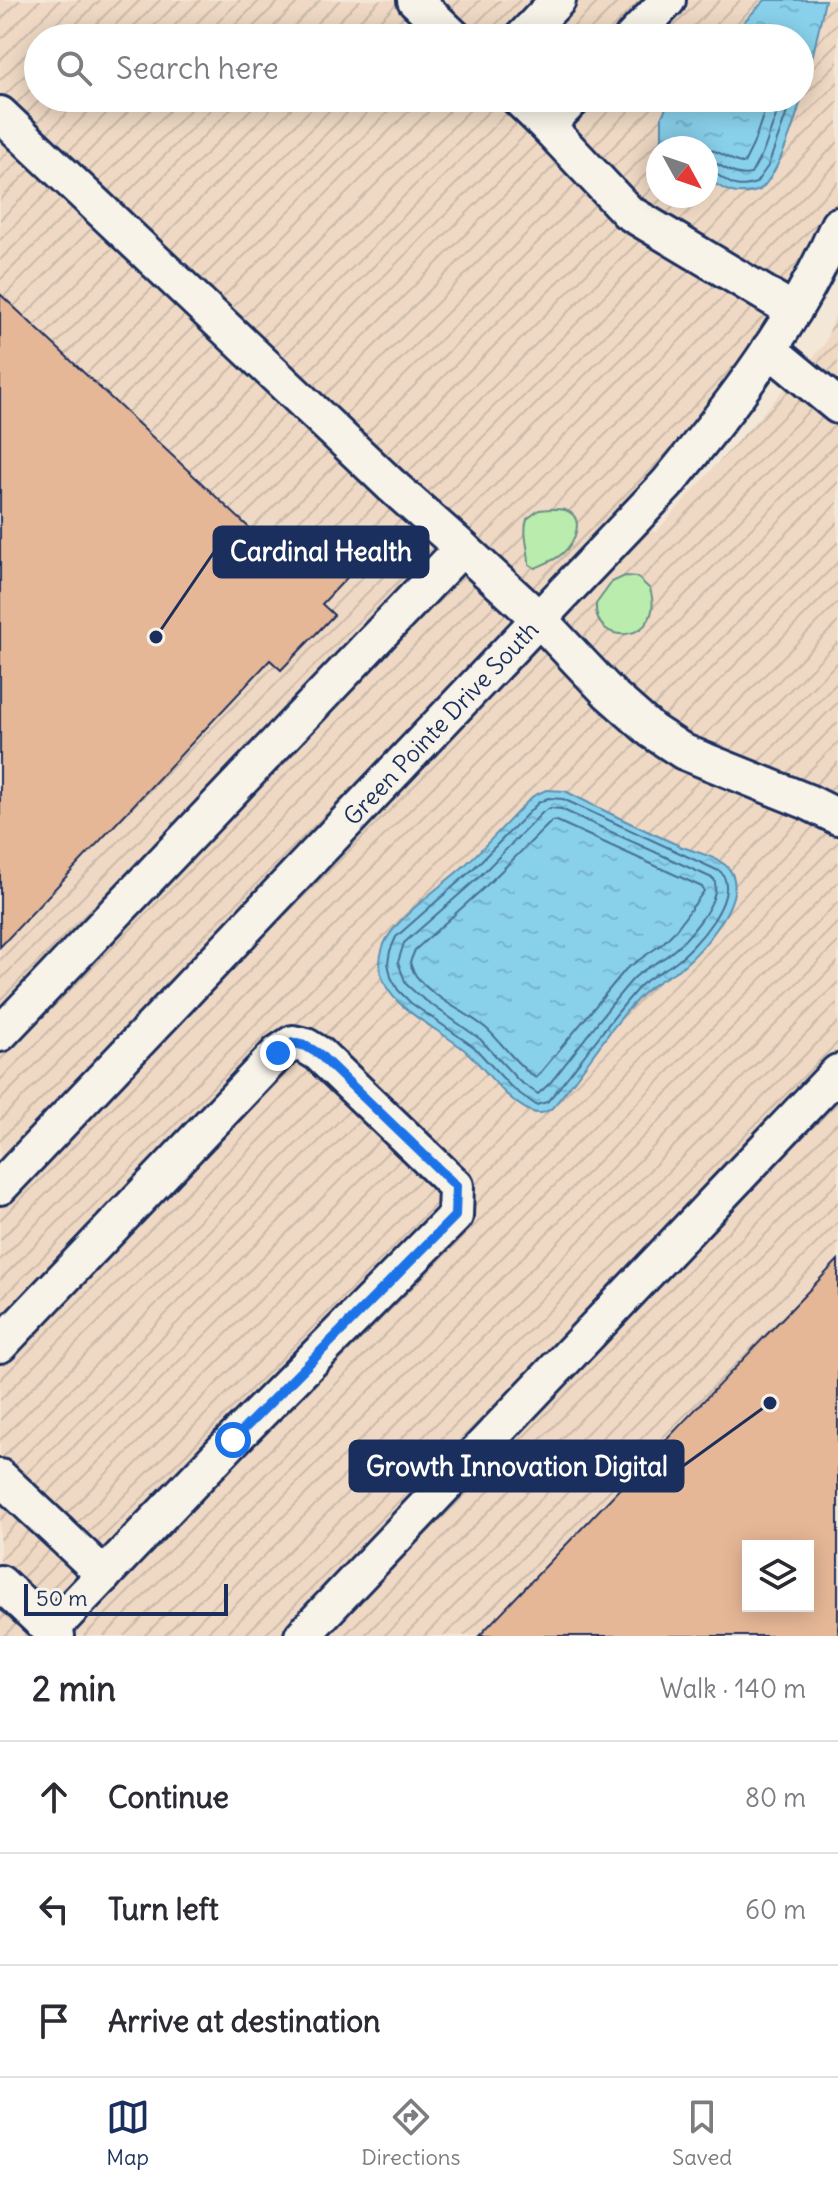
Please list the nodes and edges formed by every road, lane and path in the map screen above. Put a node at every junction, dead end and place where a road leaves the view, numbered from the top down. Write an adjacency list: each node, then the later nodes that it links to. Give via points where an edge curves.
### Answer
1 (415, 0): 4 (street)
2 (558, 0): 5 (street)
3 (668, 0): 6 (street)
4 (440, 24)
5 (535, 24)
6 (645, 24)
7 (532, 112): 10 (street)
8 (560, 112): 10 (street)
9 (0, 114): 15 (street)
10 (547, 126): 12 (street, via 628,212)
11 (838, 225): 12 (street, Green Pointe Drive South)
12 (794, 311): 13 (street, Green Pointe Drive South)
13 (769, 349): 14 (street); 16 (street, Green Pointe Drive South, via 667,484)
14 (838, 406)
15 (462, 548): 16 (street); 18 (street)
16 (540, 620): 17 (street, via 609,693 673,745); 20 (street, Green Pointe Drive South)
17 (838, 817)
18 (0, 1034)
19 (838, 1072): 26 (street)
20 (0, 1187)
21 (0, 1345): 23 (street, via 293,1043 319,1054 456,1186 455,1216)
22 (0, 1477): 23 (street)
23 (104, 1575): 25 (street)
24 (0, 1583): 25 (street)
25 (54, 1633)
26 (302, 1636)

